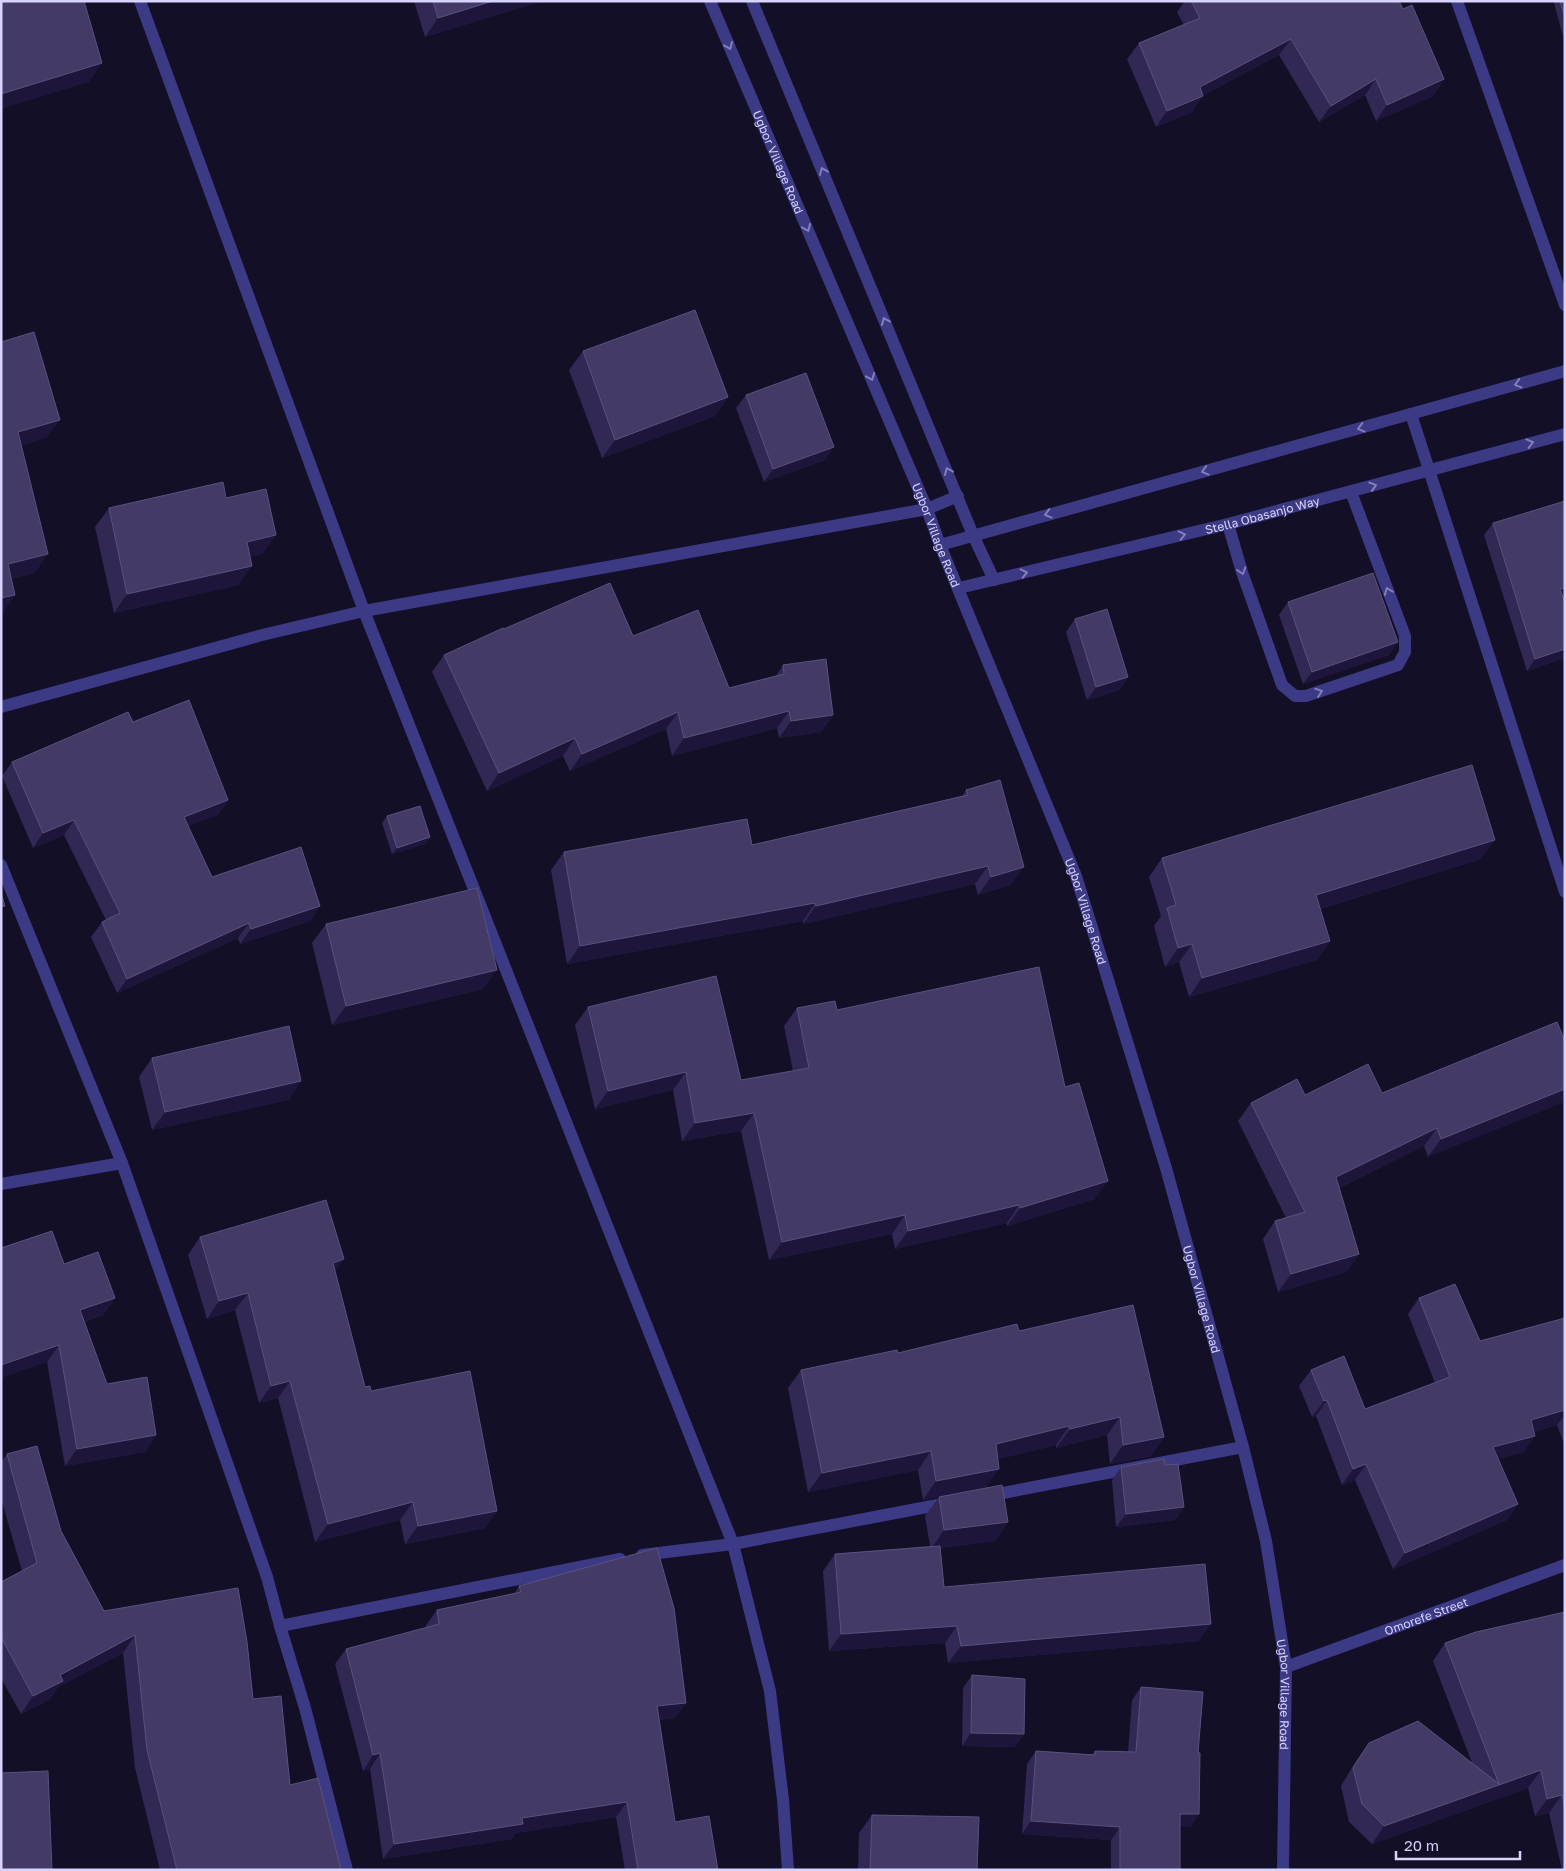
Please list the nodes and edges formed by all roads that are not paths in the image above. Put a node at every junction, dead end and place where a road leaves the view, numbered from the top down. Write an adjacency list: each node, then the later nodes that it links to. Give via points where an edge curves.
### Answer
1 (140, 1): 18 (street)
2 (710, 1): 12 (street, Ugbor Village Road, one-way to 12)
3 (752, 1): 11 (street, one-way to 3)
4 (1457, 1): 5 (street)
5 (1565, 305)
6 (1565, 371): 7 (street, one-way to 7)
7 (1411, 414): 9 (street); 14 (street, one-way to 14)
8 (1565, 434): 9 (street, Stella Obasanjo Way, one-way to 8)
9 (1430, 469): 10 (street, Stella Obasanjo Way, one-way to 9); 21 (street)
10 (1351, 492): 13 (street, Stella Obasanjo Way); 13 (street, one-way to 10, via 1282,685 1295,696 1306,696 1398,665 1405,652 1405,636)
11 (958, 496): 12 (street); 14 (street)
12 (927, 509): 15 (street, Ugbor Village Road); 18 (street)
13 (1228, 524): 16 (street, Stella Obasanjo Way, one-way to 13)
14 (973, 535): 15 (street); 16 (street)
15 (940, 545): 17 (street, Ugbor Village Road)
16 (994, 580): 17 (street, Stella Obasanjo Way)
17 (959, 588): 24 (street, Ugbor Village Road, via 1076,876 1166,1168)
18 (364, 611): 19 (street, via 262,635); 27 (street)
19 (1, 707)
20 (1, 865): 22 (street)
21 (1565, 892)
22 (122, 1163): 23 (street); 29 (street, via 267,1576)
23 (1, 1184)
24 (1243, 1447): 25 (street); 30 (street, Ugbor Village Road, via 1266,1541)
25 (978, 1498)
26 (959, 1501): 27 (street)
27 (733, 1544): 29 (street, via 645,1554); 32 (street, via 770,1691)
28 (1565, 1565): 30 (street, Omorefe Street)
29 (280, 1626): 31 (street)
30 (1286, 1667): 33 (street, Ugbor Village Road)
31 (347, 1870)
32 (788, 1870)
33 (1283, 1870)

